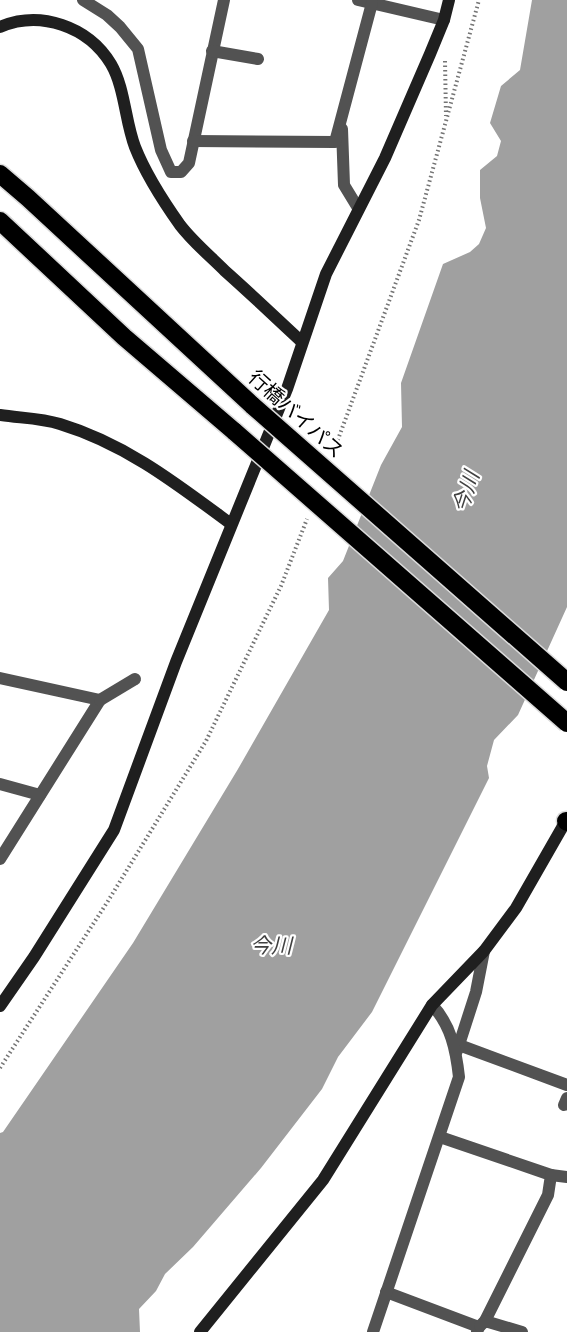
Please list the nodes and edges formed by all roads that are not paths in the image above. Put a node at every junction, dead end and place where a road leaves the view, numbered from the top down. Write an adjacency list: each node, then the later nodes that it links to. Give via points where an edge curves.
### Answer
1 (83, 0): 11 (street, via 107,15 138,49 161,150 171,172 181,172 189,163)
2 (224, 0): 8 (street)
3 (358, 0): 5 (street)
4 (449, 0): 6 (street)
5 (372, 3): 6 (street); 10 (street)
6 (444, 20): 13 (street, via 385,158)
7 (0, 27): 15 (street, via 37,20 59,24 77,30 102,52 114,73 135,146 168,208 201,248)
8 (212, 51): 9 (street); 11 (street)
9 (258, 59)
10 (341, 118): 11 (street, via 335,142); 13 (street, via 344,185)
11 (193, 141)
12 (0, 174): 20 (highway, 行橋バイパス, bridge, via 253,406)
13 (358, 208): 15 (street, via 326,274)
14 (0, 221): 22 (highway, bridge, via 124,337)
15 (302, 342): 17 (street, via 287,389)
16 (0, 415): 17 (street, via 58,423 100,439 141,459)
17 (231, 524): 29 (street, via 114,830)
18 (0, 678): 21 (street)
19 (135, 680): 21 (street)
20 (567, 682)
21 (100, 700): 24 (street)
22 (567, 723)
23 (0, 784): 24 (street)
24 (40, 795): 26 (street)
25 (567, 821): 27 (street, via 516,908)
26 (0, 859)
27 (484, 951): 28 (street); 30 (street)
28 (432, 1005): 30 (street, via 442,1016); 37 (street, via 323,1180)
29 (0, 1006)
30 (458, 1049): 31 (street); 32 (street, via 459,1077)
31 (567, 1085)
32 (440, 1137): 33 (street); 35 (street)
33 (551, 1175): 34 (street); 36 (street, via 548,1195)
34 (567, 1177)
35 (386, 1292): 36 (street); 38 (street)
36 (480, 1327): 39 (street)
37 (200, 1332)
38 (373, 1332)
39 (522, 1332)

